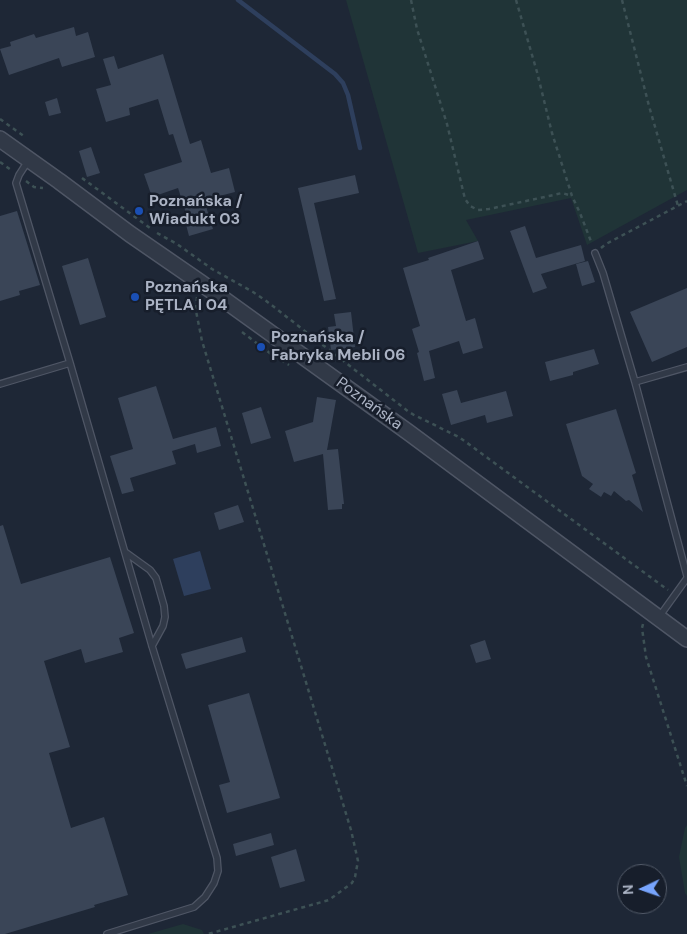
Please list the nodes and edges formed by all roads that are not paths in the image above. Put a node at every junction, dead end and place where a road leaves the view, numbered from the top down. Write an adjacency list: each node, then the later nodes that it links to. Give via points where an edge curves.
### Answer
1 (0, 139): 2 (street, Poznańska)
2 (28, 159): 4 (lane, via 16,183); 10 (street, Poznańska, via 408,432)
3 (595, 253): 6 (lane)
4 (70, 363): 7 (lane); 8 (lane)
5 (687, 368): 6 (lane)
6 (635, 382): 9 (lane)
7 (0, 384)
8 (125, 552): 12 (lane); 12 (lane, via 156,578 165,617)
9 (687, 577): 10 (lane, via 675,595)
10 (653, 614): 11 (street, Poznańska)
11 (687, 639)
12 (152, 646): 13 (lane, via 217,858 218,871 205,897 194,907)
13 (107, 934)

